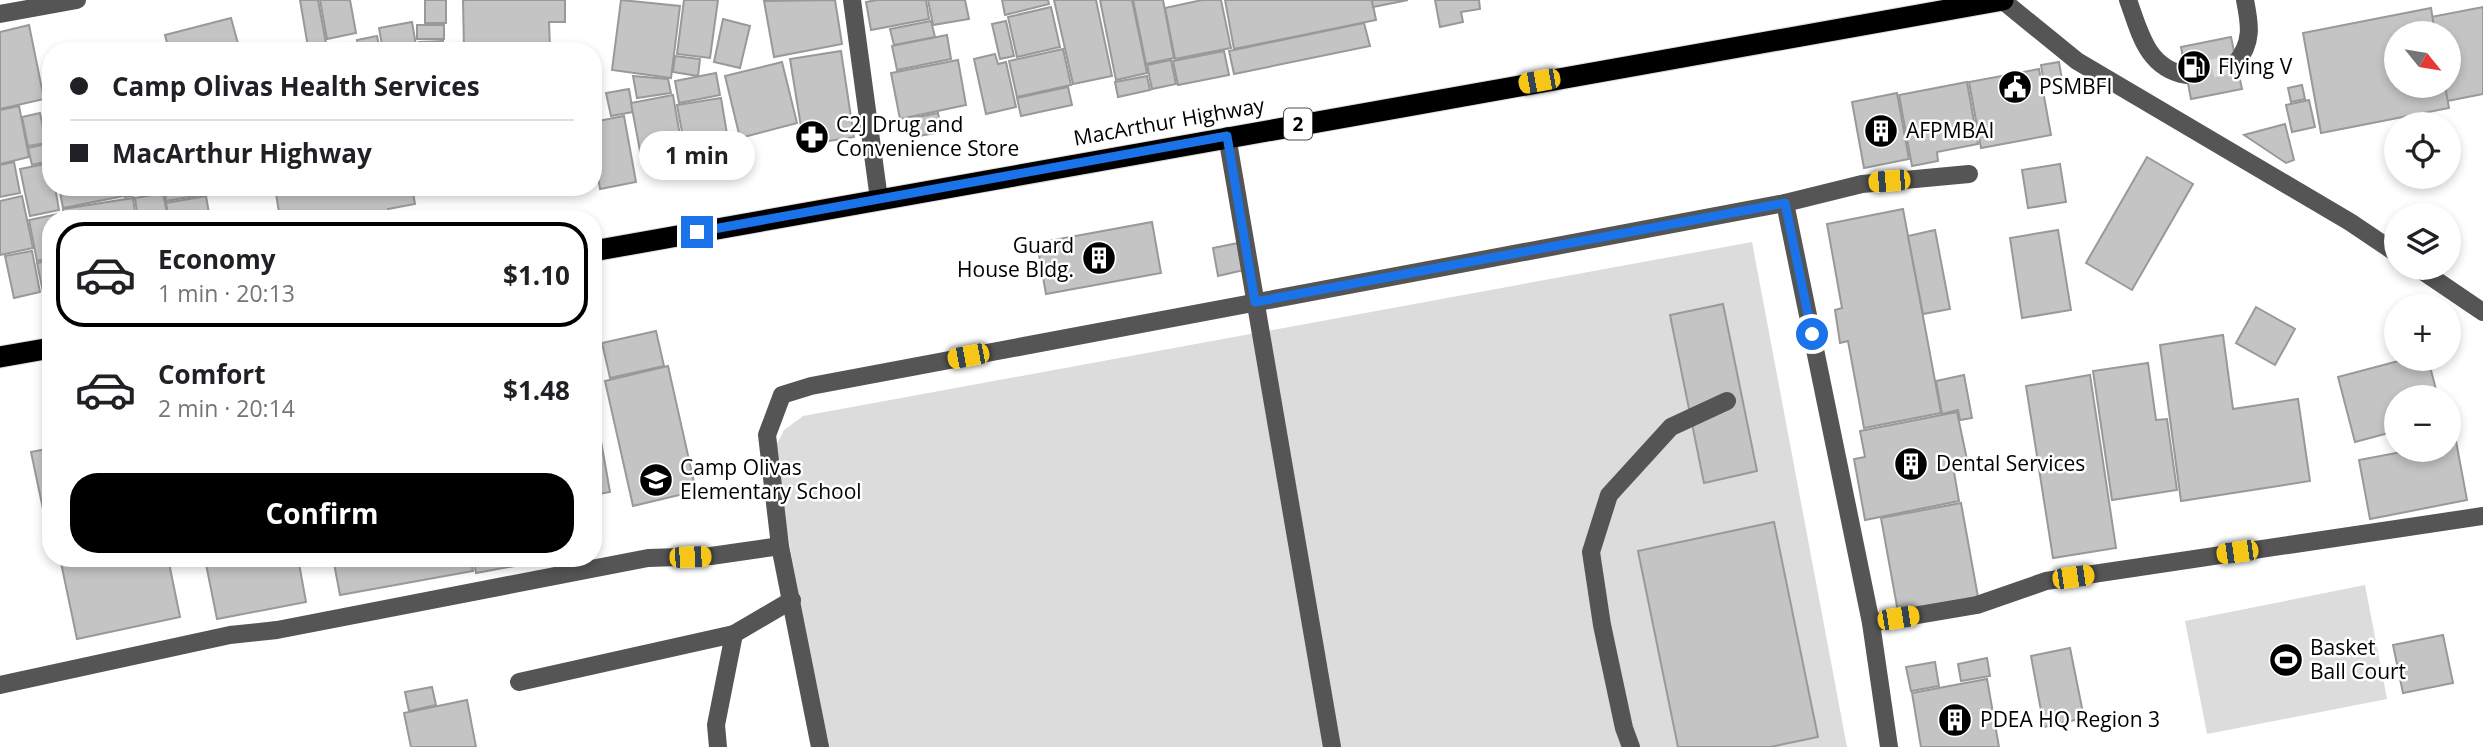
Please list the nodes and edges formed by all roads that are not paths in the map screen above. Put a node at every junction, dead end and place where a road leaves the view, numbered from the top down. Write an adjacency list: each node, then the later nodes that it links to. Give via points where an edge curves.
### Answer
1 (77, 0): 6 (street)
2 (852, 0): 11 (street)
3 (2002, 0): 9 (highway, MacArthur Highway / 2); 13 (street, via 2077,61)
4 (2129, 0): 8 (street, via 2148,52 2167,68)
5 (2245, 0): 7 (street, via 2251,30)
6 (0, 15)
7 (2236, 63)
8 (2186, 75)
9 (1227, 136): 11 (highway, MacArthur Highway / 2); 16 (street)
10 (1969, 174): 12 (street, via 1862,184)
11 (879, 199): 14 (highway, MacArthur Highway / 2)
12 (1785, 203): 16 (street); 24 (street)
13 (2384, 245)
14 (602, 249)
15 (2436, 280): 17 (street)
16 (1255, 302): 22 (street, via 782,395 767,435); 30 (street)
17 (2483, 312)
18 (42, 350): 19 (highway)
19 (0, 357)
20 (1727, 401): 31 (street, via 1671,427 1609,495 1591,552 1605,638)
21 (2483, 516): 24 (street, via 2046,581 1977,605)
22 (780, 547): 23 (street); 27 (street, via 649,558 277,630 230,635)
23 (792, 600): 25 (street); 29 (street)
24 (1871, 623): 32 (street)
25 (734, 634): 26 (street); 28 (street, via 716,724)
26 (519, 682)
27 (0, 685)
28 (718, 747)
29 (820, 747)
30 (1332, 747)
31 (1631, 747)
32 (1889, 747)

